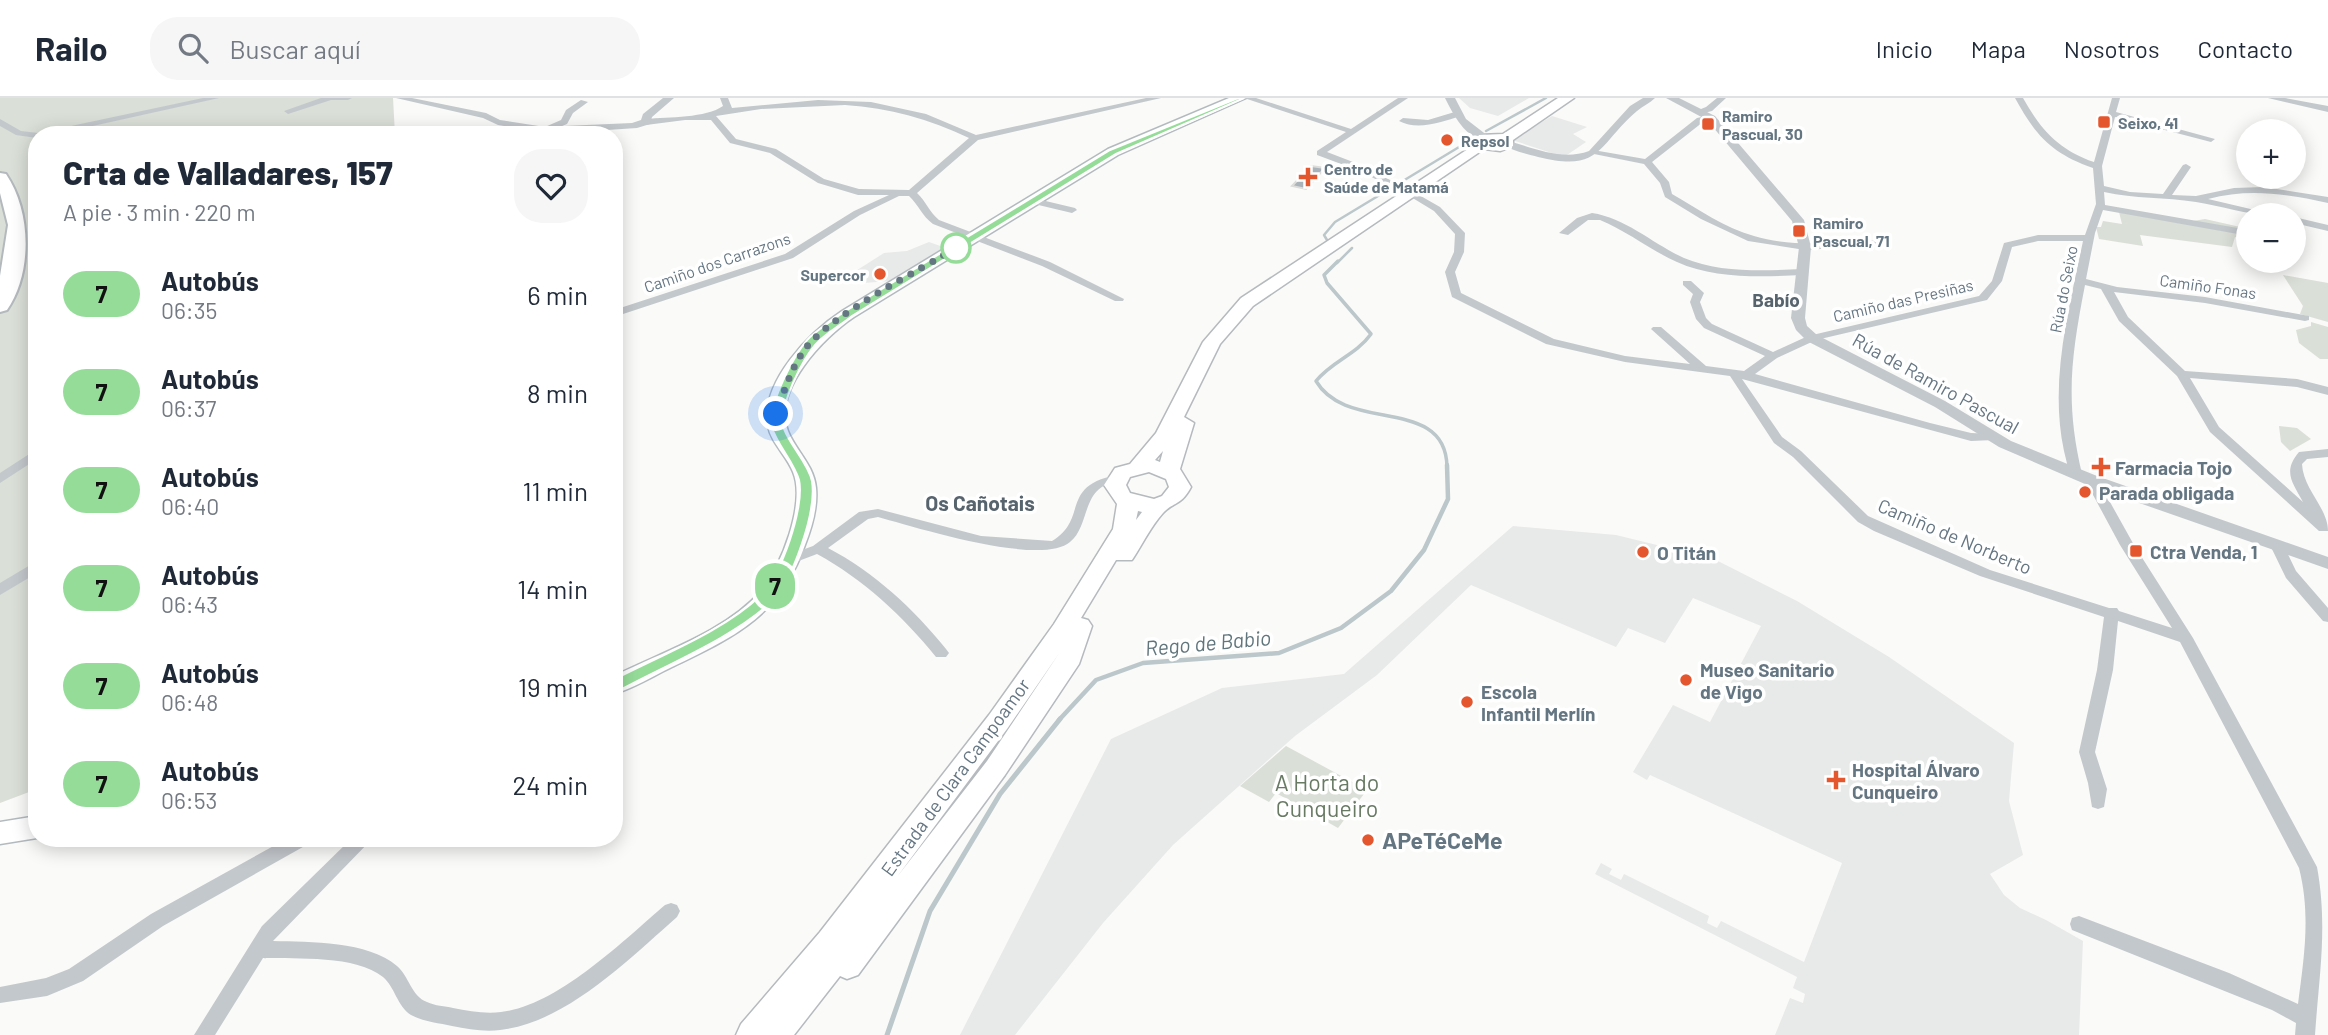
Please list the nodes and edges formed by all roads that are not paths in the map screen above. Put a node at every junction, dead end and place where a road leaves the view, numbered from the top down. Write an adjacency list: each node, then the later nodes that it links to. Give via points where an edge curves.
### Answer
1 (215, 98): 31 (street)
2 (348, 98): 21 (street)
3 (400, 98): 32 (street)
4 (668, 98): 30 (street)
5 (724, 98): 23 (street, via 728,107)
6 (1157, 98): 37 (street)
7 (1240, 98): 53 (main road, via 1127,145)
8 (1248, 98): 35 (street)
9 (1404, 98): 35 (street)
10 (1450, 98): 24 (street)
11 (1556, 98): 39 (main road, Estrada de Clara Campoamor)
12 (1567, 98): 39 (main road, Estrada de Clara Campoamor)
13 (1650, 98): 40 (street, via 1634,108)
14 (1671, 98): 25 (street)
15 (1723, 98): 25 (street)
16 (2019, 98): 42 (street, via 2049,145)
17 (2116, 98): 26 (street, Rúa do Seixo)
18 (2273, 98): 22 (street)
19 (2325, 98): 22 (street)
20 (584, 102): 33 (street)
21 (288, 111)
22 (2326, 111)
23 (719, 113): 27 (street); 37 (street, via 787,102 844,100 906,107)
24 (1458, 114): 28 (street, via 1428,123); 39 (street, via 1467,127)
25 (1705, 114): 41 (street); 64 (street, via 1792,210 1803,229)
26 (2113, 114): 38 (street); 42 (street, Rúa do Seixo)
27 (709, 116): 30 (street); 49 (street, via 733,141 774,151 821,181 858,192)
28 (1403, 121)
29 (0, 122): 36 (street)
30 (646, 122): 34 (street)
31 (83, 126)
32 (516, 126)
33 (556, 126)
34 (623, 128)
35 (1350, 131): 48 (street, via 1320,154)
36 (28, 134)
37 (975, 138): 49 (street, Camiño dos Carrazons)
38 (2211, 139)
39 (1495, 141): 40 (street, via 1563,158); 48 (main road, Estrada de Clara Campoamor)
40 (1593, 153): 41 (street)
41 (1647, 162): 64 (street, via 1664,182 1666,194 1704,217 1752,239)
42 (2097, 166): 45 (street, Rúa do Seixo)
43 (2186, 167): 50 (street)
44 (0, 178): 70 (highway, via 15,209 18,234)
45 (2099, 188): 50 (street); 54 (street, Rúa do Seixo)
46 (2250, 189): 51 (street)
47 (2278, 189): 52 (street)
48 (1404, 191): 76 (street, via 1437,209 1460,233 1459,252 1450,272 1456,295 1465,301 1550,342 1625,359); 83 (main road, Estrada de Clara Campoamor, via 1247,302 1212,342 1165,435); 84 (main road, Estrada de Clara Campoamor, via 1282,285 1235,328 1210,364)
49 (906, 193): 61 (street, via 931,218); 71 (street, Camiño dos Carrazons, via 857,213 789,256)
50 (2166, 196): 51 (street)
51 (2195, 199): 55 (street)
52 (2328, 200)
53 (1033, 201): 56 (street); 61 (main road)
54 (2100, 207): 59 (street); 62 (street, Rúa do Seixo)
55 (2236, 208)
56 (1072, 210)
57 (2306, 223): 58 (street)
58 (2328, 228)
59 (2236, 231)
60 (1564, 233): 65 (street, via 1592,216 1694,265)
61 (975, 237): 69 (street); 93 (main road, via 833,324 797,362 776,414 778,428 805,479 806,496)
62 (2089, 238): 66 (street, Rúa do Seixo); 74 (street, Camiño das Presiñas, via 2040,236 2008,245 1998,284 1983,298)
63 (1879, 243): 64 (street)
64 (1805, 247): 65 (street)
65 (1802, 272): 74 (street, via 1798,318)
66 (2081, 281): 68 (street, Camiño Fonas); 85 (street, Rúa do Seixo, via 2064,390 2067,435)
67 (1687, 284): 75 (street, via 1699,293 1695,302 1708,326)
68 (2106, 288): 72 (street, Camiño Fonas); 77 (street, via 2123,319)
69 (1119, 299)
70 (0, 306)
71 (623, 311)
72 (2305, 317)
73 (1657, 329): 76 (street)
74 (1812, 338): 75 (street); 80 (street, Rúa de Ramiro Pascual, via 1940,404)
75 (1773, 356): 78 (street)
76 (1702, 369): 78 (street)
77 (2182, 374): 79 (street, via 2297,383); 90 (street, via 2214,429)
78 (1746, 375): 80 (street, via 1959,434); 97 (street, Camiño de Norberto, via 1735,377 1769,430 1863,519 1985,573)
79 (2328, 391)
80 (1990, 437): 85 (street, Rúa de Ramiro Pascual)
81 (2328, 453): 90 (street, via 2304,455 2296,463 2296,477)
82 (28, 460): 87 (street)
83 (1139, 466): 84 (main road); 86 (main road, Estrada de Clara Campoamor)
84 (1169, 470): 89 (main road, Estrada de Clara Campoamor, via 1179,481 1178,493)
85 (2084, 477): 91 (street, Rúa de Ramiro Pascual); 100 (street, Rúa do Seixo)
86 (1117, 479): 88 (main road, via 1116,491); 92 (street, via 1102,480 1088,489 1080,519 1054,546 981,540 878,513 857,520)
87 (0, 480)
88 (1128, 502): 89 (main road); 114 (main road, Estrada de Clara Campoamor, via 1124,529 998,722 831,941)
89 (1157, 505): 99 (main road, Estrada de Clara Campoamor)
90 (2326, 531)
91 (2277, 545): 94 (street, Rúa de Ramiro Pascual); 98 (street, via 2302,590)
92 (818, 549): 93 (street); 101 (street, via 846,562 924,630)
93 (788, 560): 102 (main road, via 766,598 750,611)
94 (2328, 563)
95 (28, 572): 96 (street)
96 (0, 590)
97 (2112, 612): 100 (street, Camiño de Norberto); 103 (street, via 2087,752 2101,789)
98 (2328, 617)
99 (1080, 626): 115 (main road, Estrada de Clara Campoamor, via 959,800); 116 (main road, Estrada de Clara Campoamor, via 1070,658 996,768 890,912)
100 (2186, 638): 112 (street, Rúa do Seixo, via 2294,839 2318,894 2320,930)
101 (941, 653)
102 (623, 681)
103 (2098, 802)
104 (28, 828): 105 (main road)
105 (0, 833)
106 (288, 847): 111 (street, via 157,920 76,975 47,987)
107 (354, 847): 110 (street, via 279,920)
108 (671, 911): 110 (street, via 604,968 537,1010 506,1021 462,1019 420,1010 405,997 391,972 372,961 342,954)
109 (2079, 924): 112 (street, via 2234,983)
110 (259, 949): 113 (street)
111 (3, 995)
112 (2305, 1027)
113 (204, 1035)
114 (752, 1035)
115 (774, 1035)
116 (790, 1035)

